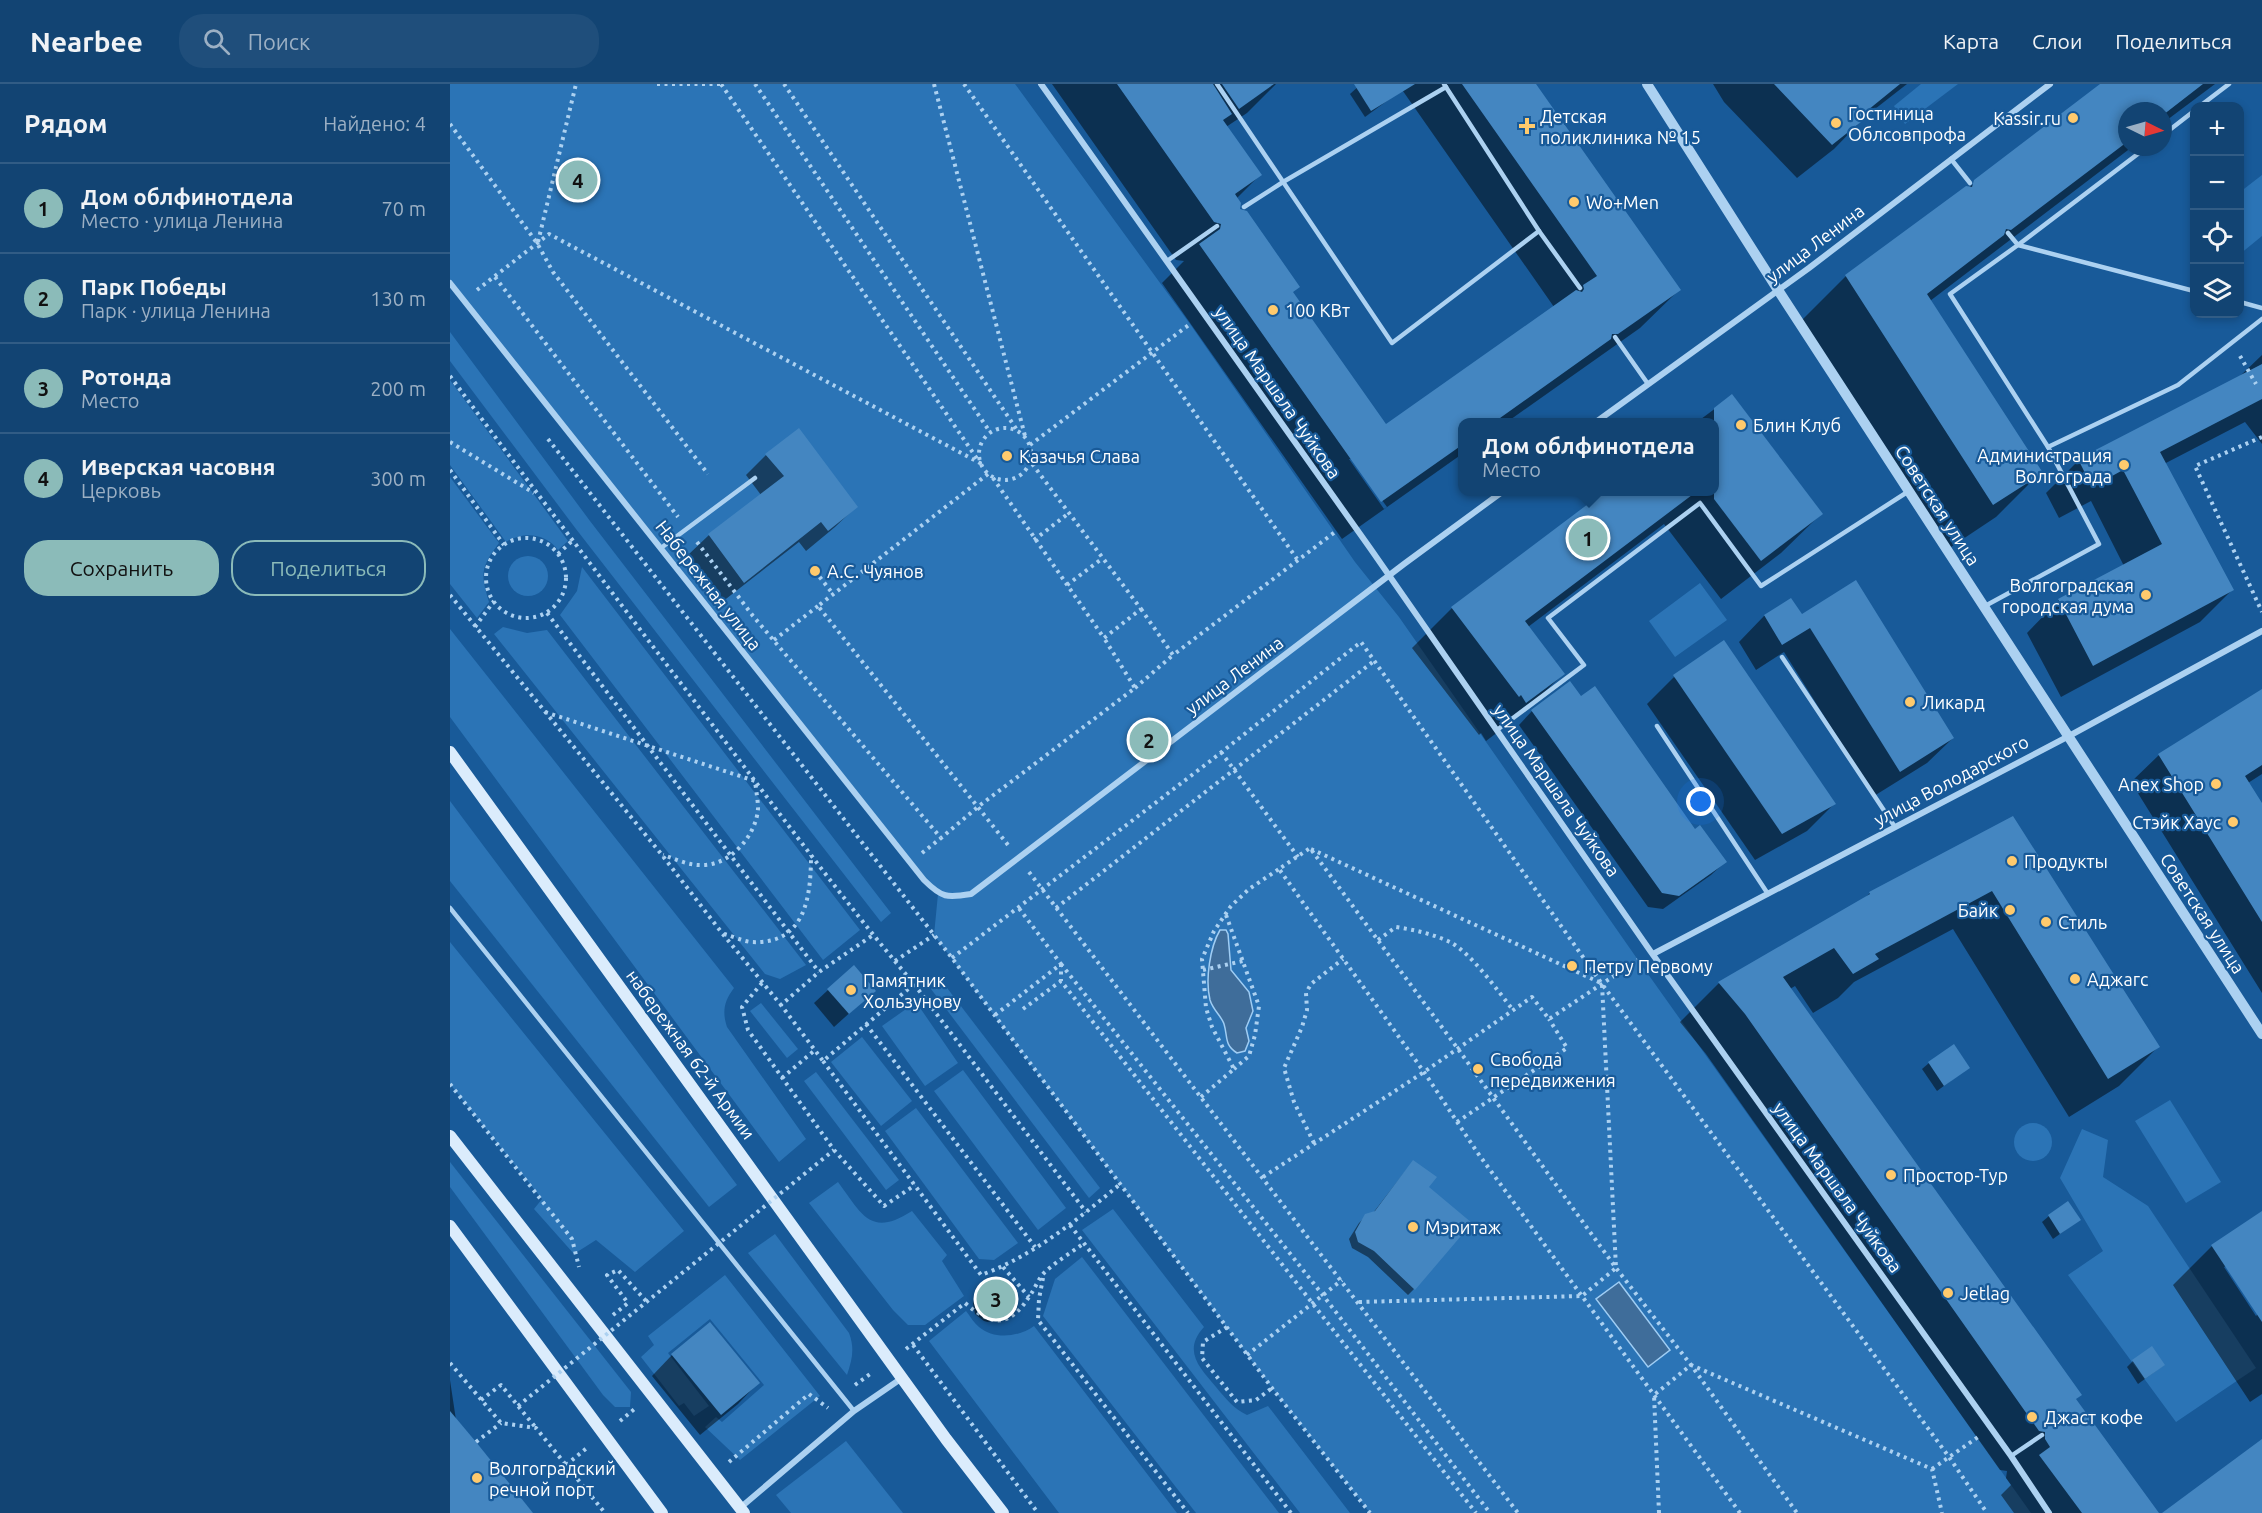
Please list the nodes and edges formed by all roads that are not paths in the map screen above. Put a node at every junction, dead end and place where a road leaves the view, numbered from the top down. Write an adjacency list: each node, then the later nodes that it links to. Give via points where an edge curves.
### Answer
1 (1041, 84): 19 (street, улица Маршала Чуйкова)
2 (1217, 84): 12 (lane)
3 (1647, 84): 22 (street, Советская улица)
4 (2049, 84): 11 (street, улица Ленина)
5 (2229, 84): 7 (lane)
6 (1445, 86): 12 (lane); 16 (lane)
7 (2205, 102)
8 (2190, 114): 9 (lane)
9 (2172, 128)
10 (2135, 156): 18 (lane)
11 (1951, 159): 13 (lane); 22 (street, улица Ленина)
12 (1283, 182): 14 (lane); 16 (lane, via 1392,344)
13 (1970, 183)
14 (1244, 207)
15 (1217, 226): 19 (lane)
16 (1539, 231): 21 (lane)
17 (2008, 233): 18 (lane)
18 (2018, 245): 23 (lane); 30 (lane, via 1950,294)
19 (1167, 261): 35 (street, улица Маршала Чуйкова)
20 (450, 283): 34 (street, Набережная улица)
21 (1580, 288)
22 (1778, 290): 28 (street, улица Ленина); 32 (street, Советская улица)
23 (2190, 290)
24 (2244, 303): 25 (lane)
25 (2262, 308)
26 (2262, 319): 30 (lane, via 2178,385)
27 (1615, 337): 28 (lane)
28 (1648, 384): 29 (street, улица Ленина)
29 (1603, 418)
30 (2048, 447): 36 (lane, via 2099,544)
31 (755, 478): 34 (lane)
32 (1910, 491): 36 (street, Советская улица); 40 (lane, via 1761,586 1700,503 1548,618 1584,665)
33 (1497, 496): 35 (street, улица Ленина)
34 (661, 548): 45 (street, Набережная улица, via 924,880 938,894)
35 (1389, 576): 40 (street, улица Маршала Чуйкова); 45 (street, улица Ленина, via 971,894)
36 (1984, 606): 41 (street, Советская улица)
37 (2262, 631): 41 (street, улица Володарского)
38 (1782, 657): 43 (lane)
39 (1657, 726): 44 (lane)
40 (1497, 730): 47 (street, улица Маршала Чуйкова)
41 (2069, 736): 43 (street, улица Володарского); 48 (street, Советская улица)
42 (450, 752): 51 (main road, набережная 62-й Армии)
43 (1895, 827): 44 (street, улица Володарского)
44 (1768, 894): 47 (street, улица Володарского)
45 (952, 897)
46 (450, 908): 52 (lane)
47 (1653, 954): 54 (street, улица Маршала Чуйкова)
48 (2260, 1028)
49 (450, 1136): 55 (main road)
50 (450, 1226): 56 (main road)
51 (903, 1377): 52 (street); 57 (main road, набережная 62-й Армии)
52 (854, 1411): 55 (street)
53 (2042, 1435): 54 (lane)
54 (2012, 1456): 58 (street, улица Маршала Чуйкова)
55 (742, 1511)
56 (662, 1513)
57 (1003, 1513)
58 (2049, 1513)

